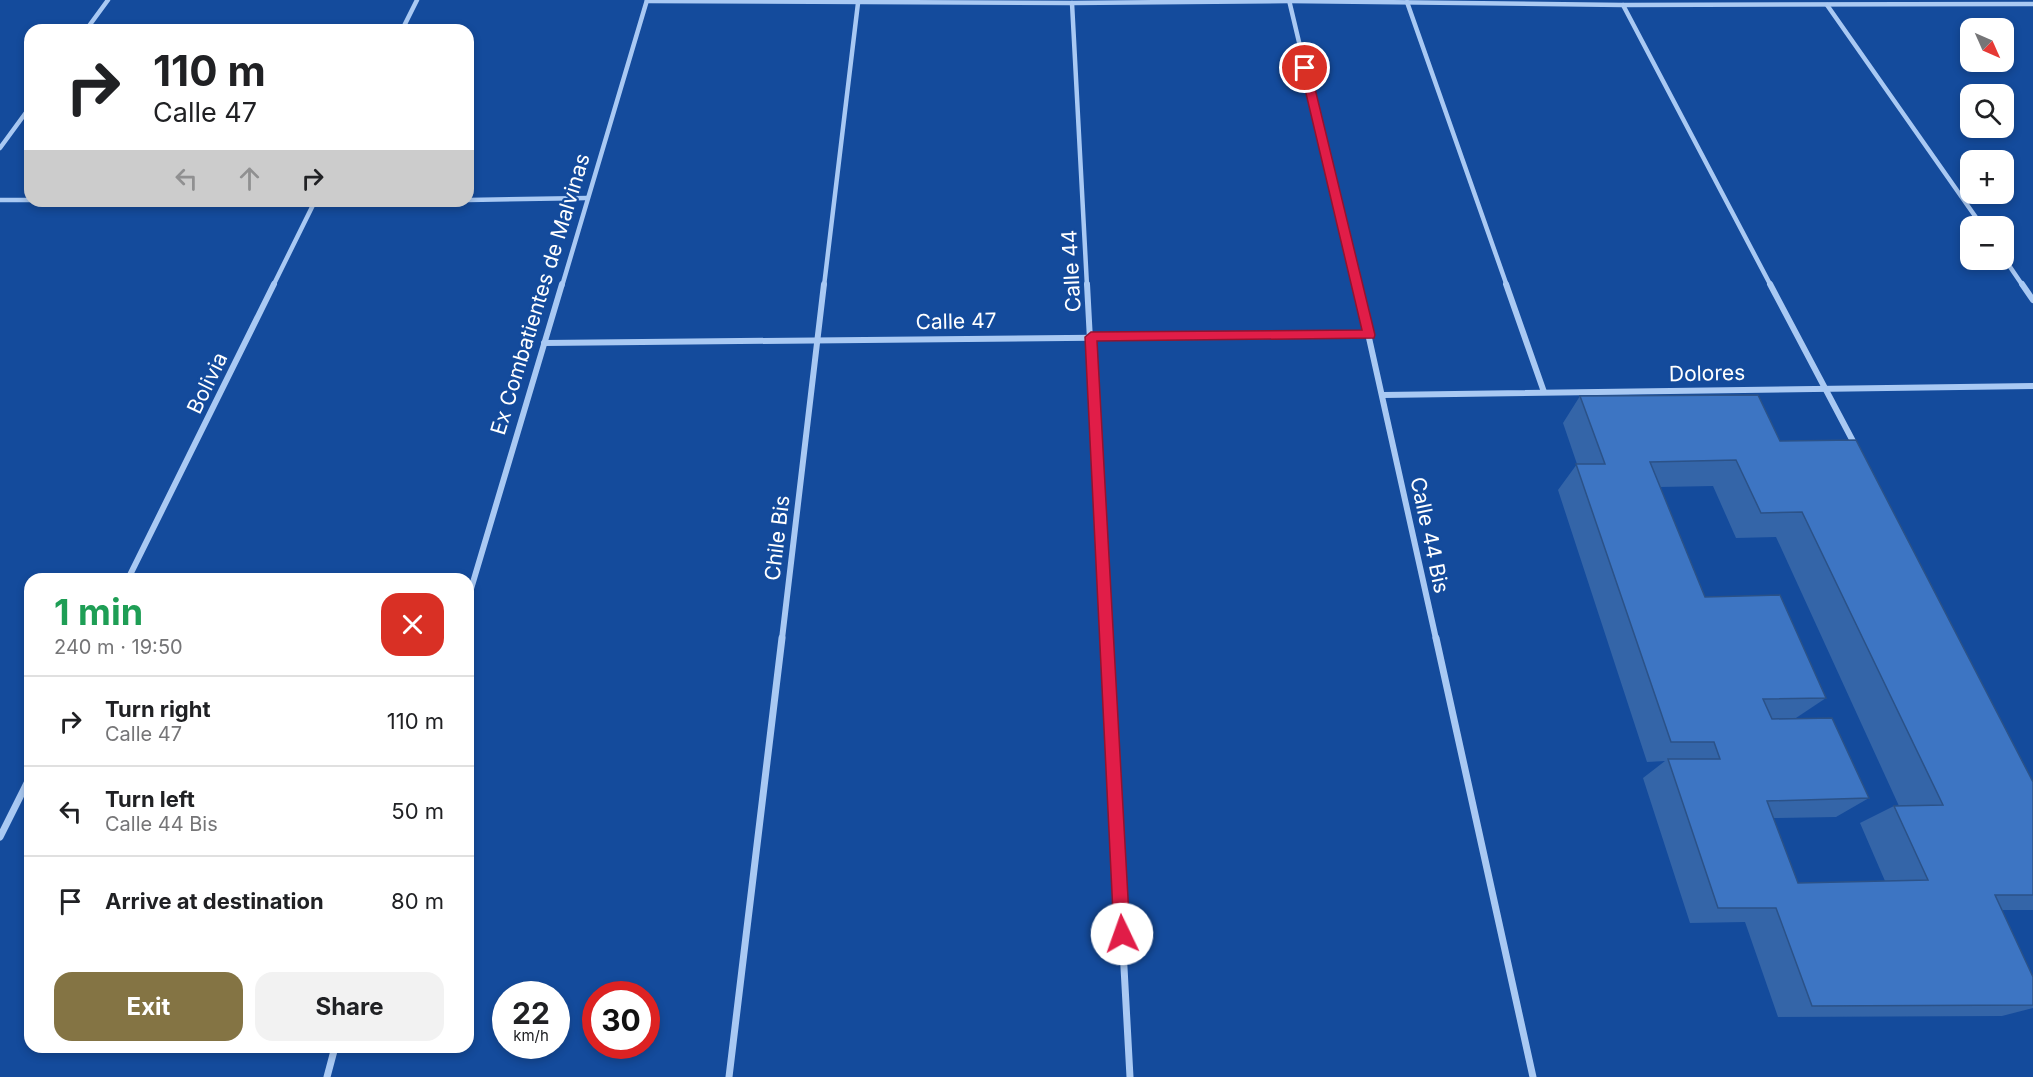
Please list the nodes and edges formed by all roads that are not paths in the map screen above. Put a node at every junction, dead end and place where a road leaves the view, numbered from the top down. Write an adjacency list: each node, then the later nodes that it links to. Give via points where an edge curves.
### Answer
1 (108, 0): 12 (street)
2 (417, 0): 13 (street)
3 (647, 0): 6 (street); 16 (street, Ex Combatientes de Malvinas)
4 (1289, 0): 5 (street); 7 (street); 24 (street, Calle 44 Bis)
5 (1407, 2): 9 (street); 30 (street)
6 (858, 3): 7 (street); 26 (street, Chile Bis)
7 (1072, 3): 25 (street, Calle 44)
8 (2031, 4): 10 (street); 11 (street)
9 (1623, 5): 10 (street); 29 (street)
10 (1827, 5): 21 (street)
11 (2033, 9)
12 (90, 24)
13 (405, 24)
14 (24, 115): 15 (street)
15 (0, 148)
16 (586, 198): 18 (street); 27 (street, Ex Combatientes de Malvinas)
17 (0, 200): 19 (street)
18 (474, 200)
19 (24, 201)
20 (313, 207): 33 (street, Bolivia)
21 (1975, 216)
22 (2012, 270): 23 (street)
23 (2033, 300)
24 (1369, 335): 25 (street, Calle 47); 31 (street, Calle 44 Bis)
25 (1091, 337): 26 (street, Calle 47); 40 (street, Calle 44)
26 (817, 339): 27 (street, Calle 47); 39 (street, Chile Bis)
27 (544, 343): 34 (street, Ex Combatientes de Malvinas)
28 (2033, 386): 29 (street, Dolores)
29 (1826, 388): 30 (street, Dolores); 32 (street)
30 (1544, 392): 31 (street, Dolores)
31 (1383, 395): 41 (street, Calle 44 Bis)
32 (1857, 450)
33 (131, 573)
34 (474, 579)
35 (24, 789): 36 (street)
36 (0, 837)
37 (333, 1053): 38 (street)
38 (327, 1077)
39 (729, 1077)
40 (1130, 1077)
41 (1533, 1077)

